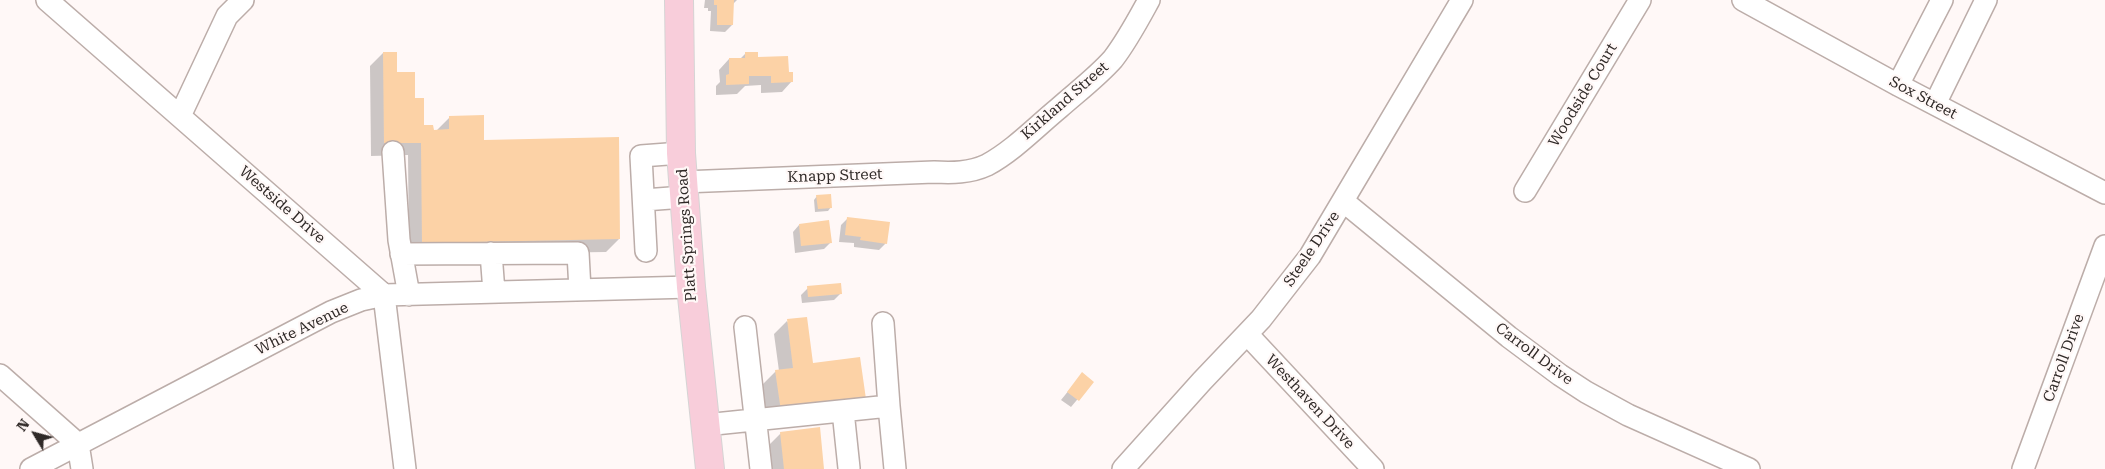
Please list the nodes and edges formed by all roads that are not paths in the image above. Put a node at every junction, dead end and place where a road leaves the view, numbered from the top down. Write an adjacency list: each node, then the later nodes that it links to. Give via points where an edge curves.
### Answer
1 (47, 0): 12 (street, Westside Drive)
2 (243, 0): 12 (street, via 227,16)
3 (678, 0): 14 (main road, Platt Springs Road)
4 (1149, 0): 15 (street, Kirkland Street, via 1122,47 1102,70 1028,134)
5 (1462, 0): 20 (street, Steele Drive)
6 (1640, 0): 17 (street, Woodside Court)
7 (1743, 0): 10 (street, Sox Street)
8 (1942, 0): 10 (street)
9 (1986, 0): 11 (street)
10 (1898, 85): 11 (street, Sox Street)
11 (1935, 104): 18 (street, Sox Street)
12 (180, 116): 29 (street, Westside Drive)
13 (393, 152): 24 (street)
14 (681, 152): 16 (main road, Platt Springs Road); 19 (street, via 642,156)
15 (985, 166): 16 (street, Knapp Street, via 966,172)
16 (684, 189): 19 (street, Knapp Street); 25 (main road, Platt Springs Road)
17 (1525, 191)
18 (2105, 193)
19 (644, 200): 22 (street)
20 (1343, 202): 32 (street, Steele Drive, via 1310,256); 48 (street, Carroll Drive, via 1560,375 1628,414)
21 (2105, 246): 49 (street, Carroll Drive)
22 (646, 251)
23 (491, 253): 24 (street); 26 (street, via 578,253); 27 (street)
24 (402, 254): 28 (street)
25 (691, 287): 26 (street, White Avenue); 37 (main road, Platt Springs Road)
26 (580, 290): 27 (street, White Avenue)
27 (494, 292): 28 (street, White Avenue)
28 (409, 294): 29 (street, White Avenue)
29 (384, 295): 38 (street, White Avenue, via 331,312); 42 (street)
30 (883, 323): 34 (street)
31 (746, 327): 36 (street)
32 (1247, 334): 46 (street, Steele Drive); 47 (street, Westhaven Drive)
33 (0, 375): 38 (street)
34 (889, 406): 35 (street); 45 (street)
35 (842, 411): 36 (street); 39 (street)
36 (756, 420): 37 (street); 44 (street)
37 (705, 425): 43 (main road, Platt Springs Road)
38 (78, 444): 40 (street, White Avenue); 41 (street)
39 (849, 468)
40 (31, 469)
41 (82, 469)
42 (405, 469)
43 (710, 469)
44 (761, 469)
45 (895, 469)
46 (1123, 469)
47 (1373, 469)
48 (1749, 469)
49 (2023, 469)

